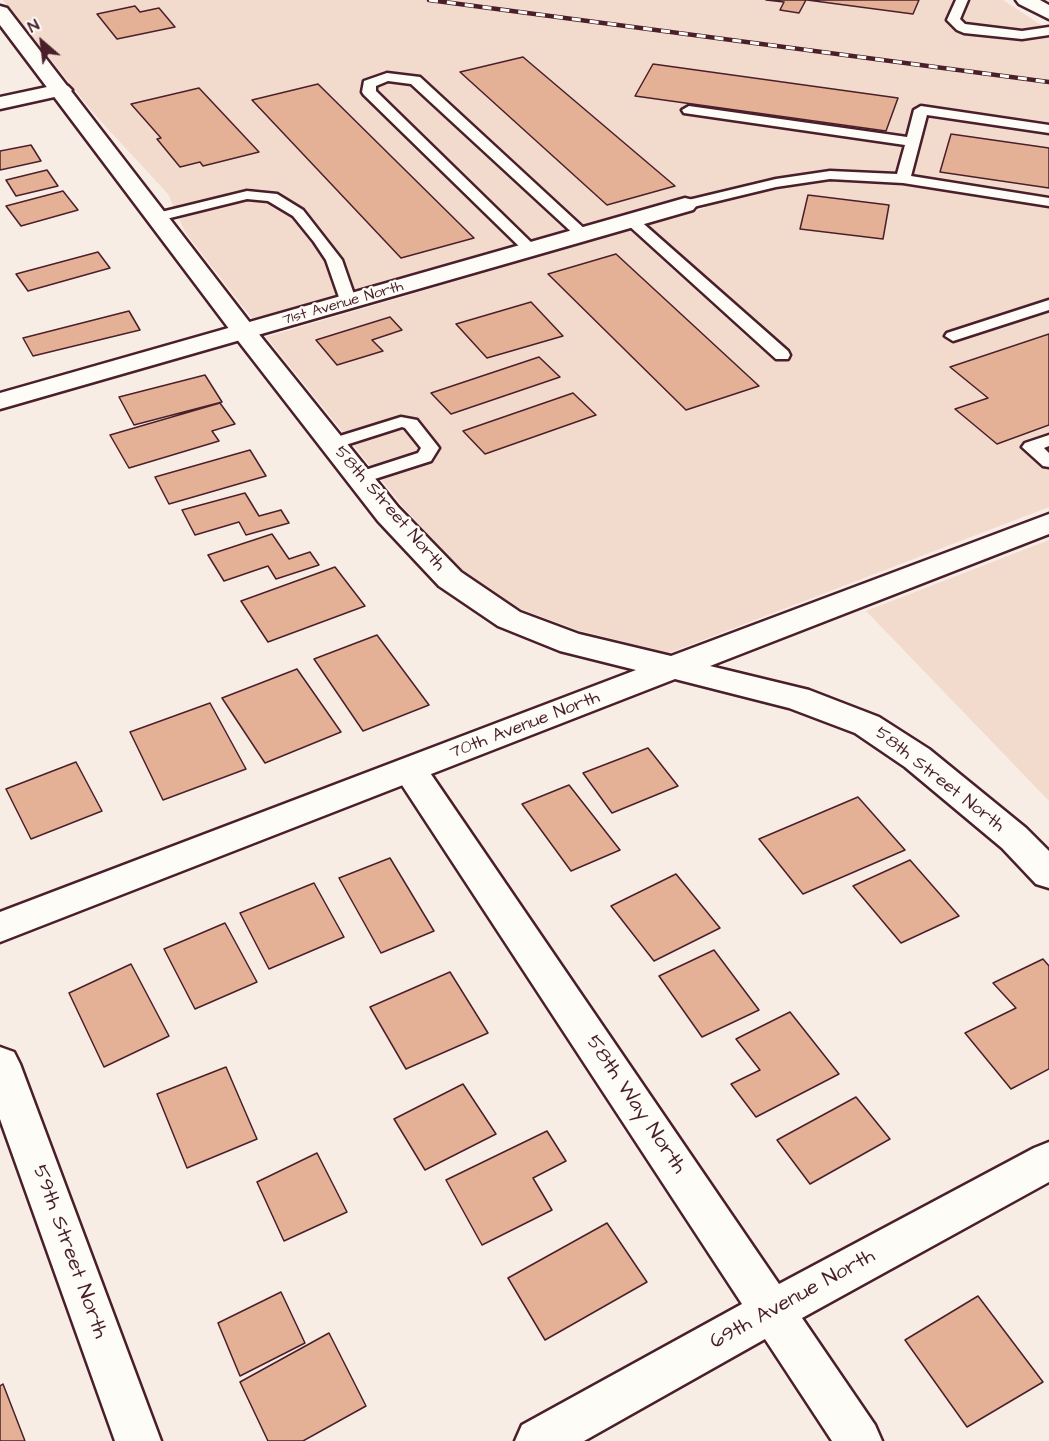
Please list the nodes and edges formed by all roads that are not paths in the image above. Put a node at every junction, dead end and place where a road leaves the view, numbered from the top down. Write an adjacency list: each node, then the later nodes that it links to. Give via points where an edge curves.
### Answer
1 (962, 0): 5 (lane, via 953,20 969,30 1022,35)
2 (1026, 0): 4 (street)
3 (0, 12): 6 (street, 58th Street North)
4 (1049, 13)
5 (1049, 31)
6 (61, 90): 7 (street); 14 (street, 58th Street North)
7 (0, 103)
8 (689, 110): 10 (lane)
9 (1049, 129): 10 (lane, via 921,110)
10 (913, 142): 11 (lane)
11 (903, 179): 12 (lane); 13 (lane, via 830,175 776,183)
12 (1049, 202)
13 (686, 205): 15 (street, 71st Avenue North)
14 (158, 217): 18 (lane, via 247,195 272,197 298,213 320,239 334,260); 20 (street, 58th Street North)
15 (632, 221): 16 (street, 71st Avenue North); 22 (lane)
16 (583, 235): 17 (street, 71st Avenue North); 17 (lane, via 415,80 387,77 369,84 369,92)
17 (531, 250): 18 (street, 71st Avenue North)
18 (349, 303): 20 (street, 71st Avenue North)
19 (1049, 305): 21 (lane)
20 (245, 333): 23 (street, 71st Avenue North); 25 (street, 58th Street North)
21 (953, 336)
22 (782, 355)
23 (0, 401)
24 (1049, 440): 26 (lane, via 1031,447)
25 (333, 444): 27 (street, 58th Street North); 27 (lane, via 401,422 411,424 430,448 425,457)
26 (1049, 462)
27 (359, 478): 29 (street, 58th Street North, via 450,579 508,619 571,643)
28 (1049, 523): 29 (street, 70th Avenue North)
29 (673, 668): 30 (street, 70th Avenue North); 31 (street, 58th Street North, via 797,698 867,725 926,765 1014,838)
30 (410, 770): 32 (street, 70th Avenue North); 35 (street, 58th Way North)
31 (1049, 874)
32 (0, 927)
33 (0, 1064): 36 (street, 59th Street North)
34 (1049, 1161): 35 (street, 69th Avenue North)
35 (772, 1311): 37 (street, 69th Avenue North); 38 (street, 58th Way North)
36 (138, 1441)
37 (538, 1441)
38 (859, 1441)

